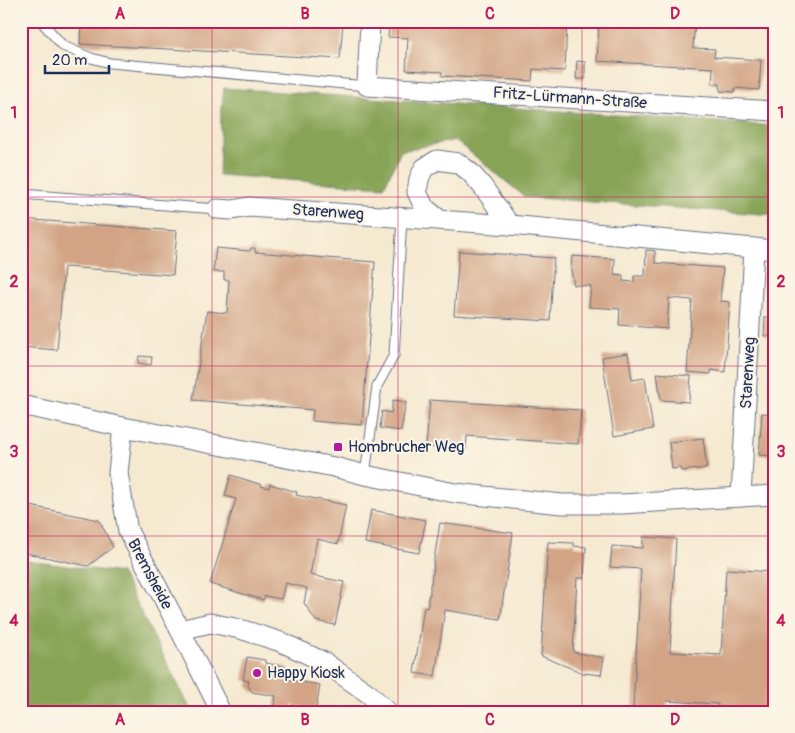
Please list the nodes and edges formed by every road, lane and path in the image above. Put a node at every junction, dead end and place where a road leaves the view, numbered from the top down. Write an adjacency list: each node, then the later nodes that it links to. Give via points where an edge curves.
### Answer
1 (41, 21): 3 (lane, Fritz-Lürmann-Straße, via 63,46 110,63)
2 (370, 21): 3 (street)
3 (366, 86): 4 (street, Fritz-Lürmann-Straße)
4 (774, 111)
5 (21, 194): 6 (lane)
6 (216, 210): 7 (street, Starenweg, via 249,207)
7 (402, 218): 8 (street, Starenweg); 14 (lane, via 394,355 377,386)
8 (440, 220): 9 (street, Starenweg); 9 (street, via 424,207 417,192 424,168 437,160 458,162 470,172)
9 (510, 225): 10 (street, Starenweg)
10 (754, 248): 11 (street, Starenweg); 16 (street, Starenweg)
11 (774, 250)
12 (21, 405): 13 (street)
13 (123, 427): 14 (street, via 334,467); 17 (street, Bremsheide, via 118,473 128,531)
14 (365, 476): 16 (street, via 455,493 562,504)
15 (774, 495): 16 (street)
16 (741, 497)
17 (180, 630): 18 (street, Bremsheide); 19 (street, via 210,623 281,642 324,662)
18 (221, 712)
19 (388, 712)

